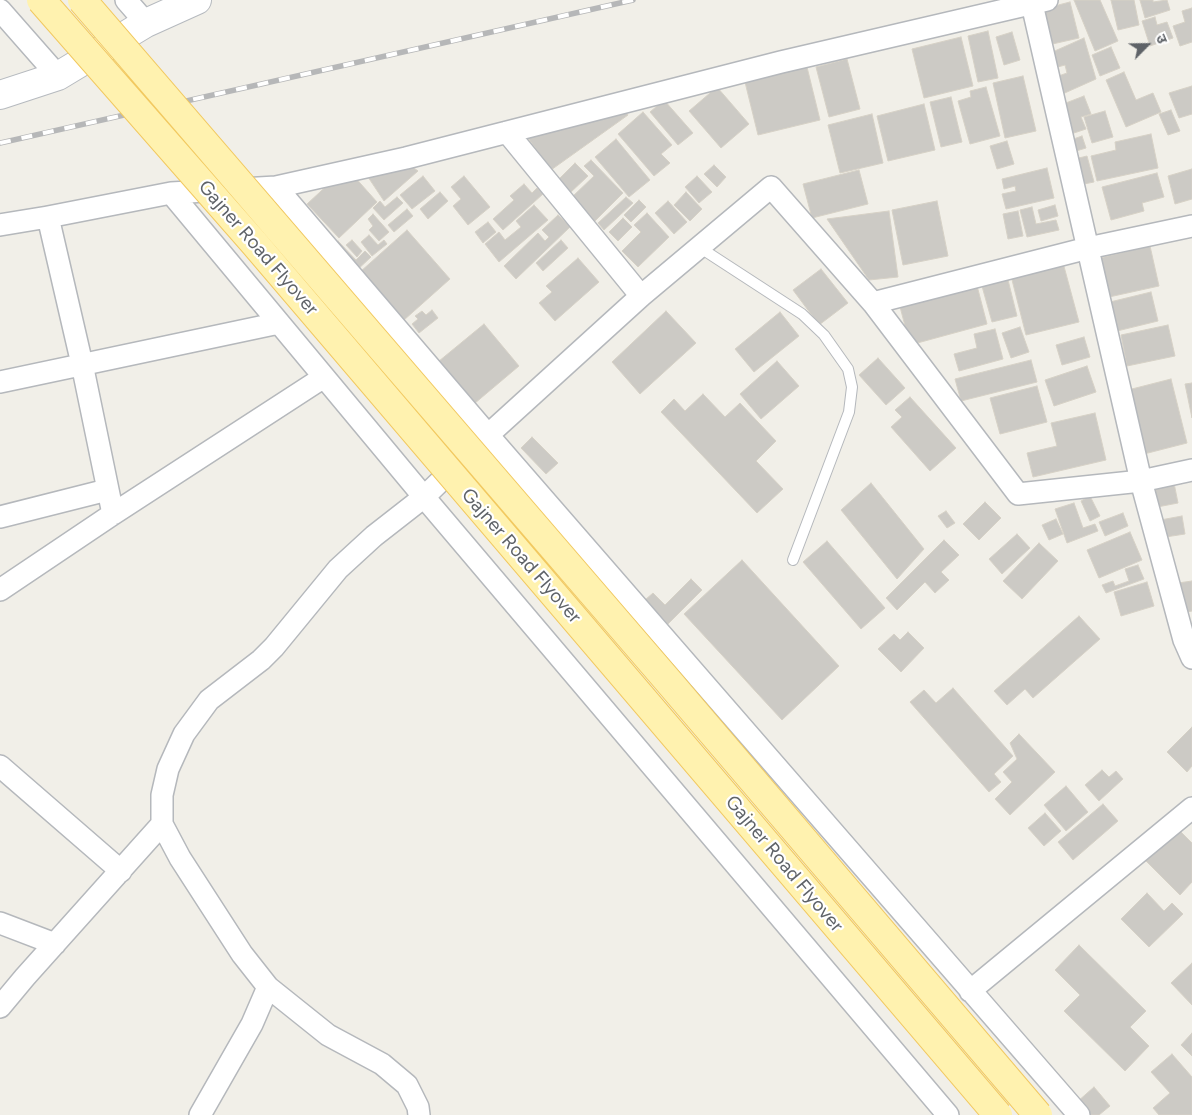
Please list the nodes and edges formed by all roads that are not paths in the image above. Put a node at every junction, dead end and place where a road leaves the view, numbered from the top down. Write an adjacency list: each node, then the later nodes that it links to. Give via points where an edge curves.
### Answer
1 (41, 0): 46 (main road, Gajner Road Flyover, bridge, via 254,242)
2 (82, 0): 47 (main road, Gajner Road Flyover, bridge)
3 (126, 0): 7 (street)
4 (197, 0): 7 (street)
5 (1040, 2): 10 (street, via 781,62); 17 (street)
6 (0, 10): 8 (street)
7 (146, 23): 8 (street)
8 (58, 76): 9 (street)
9 (0, 95)
10 (507, 132): 11 (street); 18 (street)
11 (276, 187): 12 (street); 24 (street)
12 (171, 193): 13 (street); 20 (street)
13 (48, 217): 14 (street); 21 (street)
14 (0, 225)
15 (1192, 226): 17 (street)
16 (699, 247): 18 (street); 19 (street, via 771,187); 31 (lane, via 802,314 824,335 848,369 852,387 849,412)
17 (1088, 248): 19 (street); 26 (street)
18 (641, 296): 24 (street)
19 (872, 303): 26 (street, via 1018,494)
20 (279, 323): 21 (street); 22 (street)
21 (82, 364): 23 (street); 27 (street)
22 (324, 377): 28 (street); 29 (street)
23 (0, 382)
24 (488, 435): 28 (street); 41 (street)
25 (1192, 470): 26 (street)
26 (1141, 482): 33 (street)
27 (107, 490): 29 (street); 30 (street)
28 (424, 497): 36 (street, via 338,569 274,647 209,700 184,734 168,769 162,795); 45 (street)
29 (112, 514): 32 (street)
30 (0, 517)
31 (793, 560)
32 (0, 590)
33 (1189, 645)
34 (0, 766): 37 (street)
35 (1192, 808): 41 (street)
36 (162, 824): 37 (street); 40 (street, via 242,954)
37 (121, 871): 39 (street)
38 (0, 923): 39 (street)
39 (55, 944): 42 (street)
40 (268, 987): 43 (street, via 252,1024); 44 (street, via 328,1035 382,1064 407,1085)
41 (970, 991): 48 (street)
42 (0, 1007)
43 (200, 1115)
44 (419, 1115)
45 (948, 1115)
46 (998, 1115)
47 (1038, 1115)
48 (1079, 1115)

